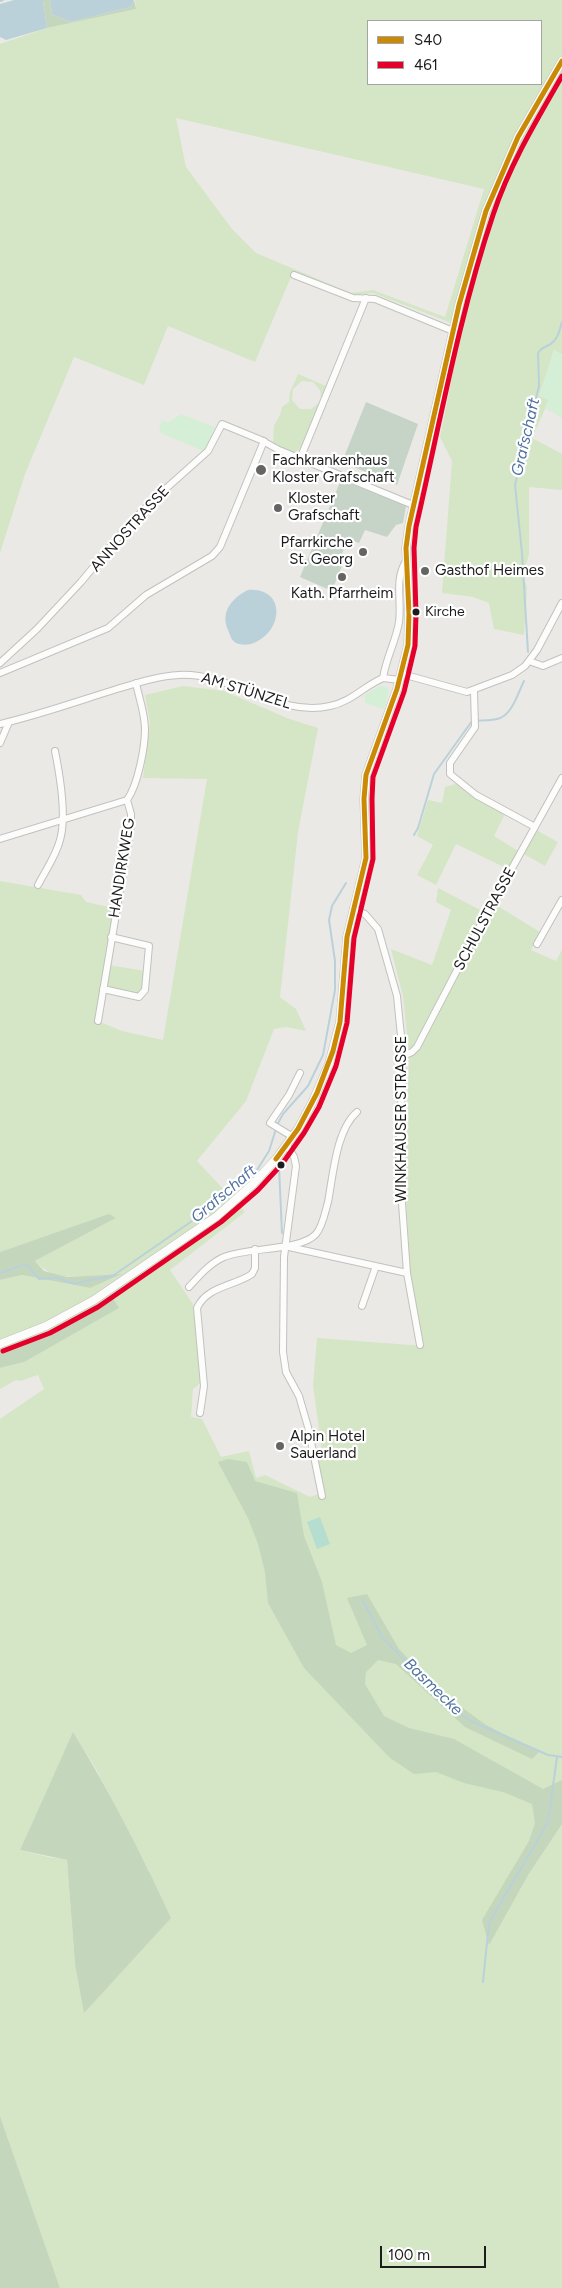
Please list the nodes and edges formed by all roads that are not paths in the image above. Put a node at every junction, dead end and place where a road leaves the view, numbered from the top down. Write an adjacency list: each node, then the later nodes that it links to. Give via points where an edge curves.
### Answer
1 (562, 62): 4 (street, via 518,137 493,192 476,242)
2 (294, 275): 3 (street, via 353,298)
3 (366, 298): 4 (street, via 377,299); 6 (street)
4 (453, 331): 7 (street)
5 (264, 441): 6 (street, ANNOSTRASSE); 12 (street, ANNOSTRASSE, via 221,425 208,451 152,501 76,588); 13 (street, via 220,547 212,556 146,595 108,628)
6 (300, 459): 7 (street, ANNOSTRASSE)
7 (413, 505): 8 (street)
8 (406, 561): 14 (street, via 409,632); 15 (street, via 399,579 399,625)
9 (562, 603): 11 (street)
10 (562, 658): 11 (street, via 543,666)
11 (529, 661): 17 (street, via 512,675)
12 (0, 663)
13 (0, 673)
14 (401, 677): 15 (street); 17 (street, via 459,691); 29 (street, via 366,776 366,854)
15 (383, 678): 16 (street, AM STÜNZEL, via 344,702 310,708 285,704 225,682 198,676 170,676)
16 (136, 684): 18 (street, AM STÜNZEL); 23 (street, HANDIRKWEG, via 145,733 135,781)
17 (474, 691): 25 (street, via 475,725 449,764 450,774 471,792)
18 (9, 722): 19 (street, AM STÜNZEL); 20 (street)
19 (0, 724)
20 (0, 743)
21 (55, 751): 24 (street)
22 (562, 778): 25 (street, SCHULSTRASSE)
23 (127, 800): 24 (street); 30 (street, HANDIRKWEG, via 131,825)
24 (63, 819): 26 (street); 27 (street, via 58,846)
25 (535, 827): 34 (street, SCHULSTRASSE, via 417,1047)
26 (0, 839)
27 (38, 885)
28 (562, 900): 31 (street)
29 (353, 908): 34 (street, WINKHAUSER STRASSE, via 369,917 381,935 397,996); 37 (street, via 347,937 340,1022 333,1051 317,1093)
30 (111, 937): 32 (street, HANDIRKWEG); 32 (street, HANDIRKWEG, via 150,946 145,990 139,996)
31 (537, 944)
32 (103, 989): 33 (street, HANDIRKWEG)
33 (98, 1021)
34 (403, 1056): 42 (street, WINKHAUSER STRASSE, via 399,1154)
35 (300, 1073): 37 (street, via 290,1095 270,1123)
36 (357, 1112): 39 (street, via 342,1135 326,1208 317,1233 303,1243)
37 (293, 1137): 38 (street)
38 (286, 1145): 39 (street, via 296,1166); 45 (street, via 253,1184 217,1216 110,1290 46,1326)
39 (285, 1246): 40 (street); 41 (street); 48 (street, via 282,1333 285,1366 301,1402)
40 (255, 1249): 43 (street, via 218,1260); 47 (street, via 252,1274 213,1292 197,1308 204,1386)
41 (376, 1266): 42 (street); 44 (street)
42 (407, 1273): 46 (street, WINKHAUSER STRASSE)
43 (189, 1287)
44 (362, 1306)
45 (0, 1344)
46 (420, 1345)
47 (200, 1413)
48 (322, 1496)

